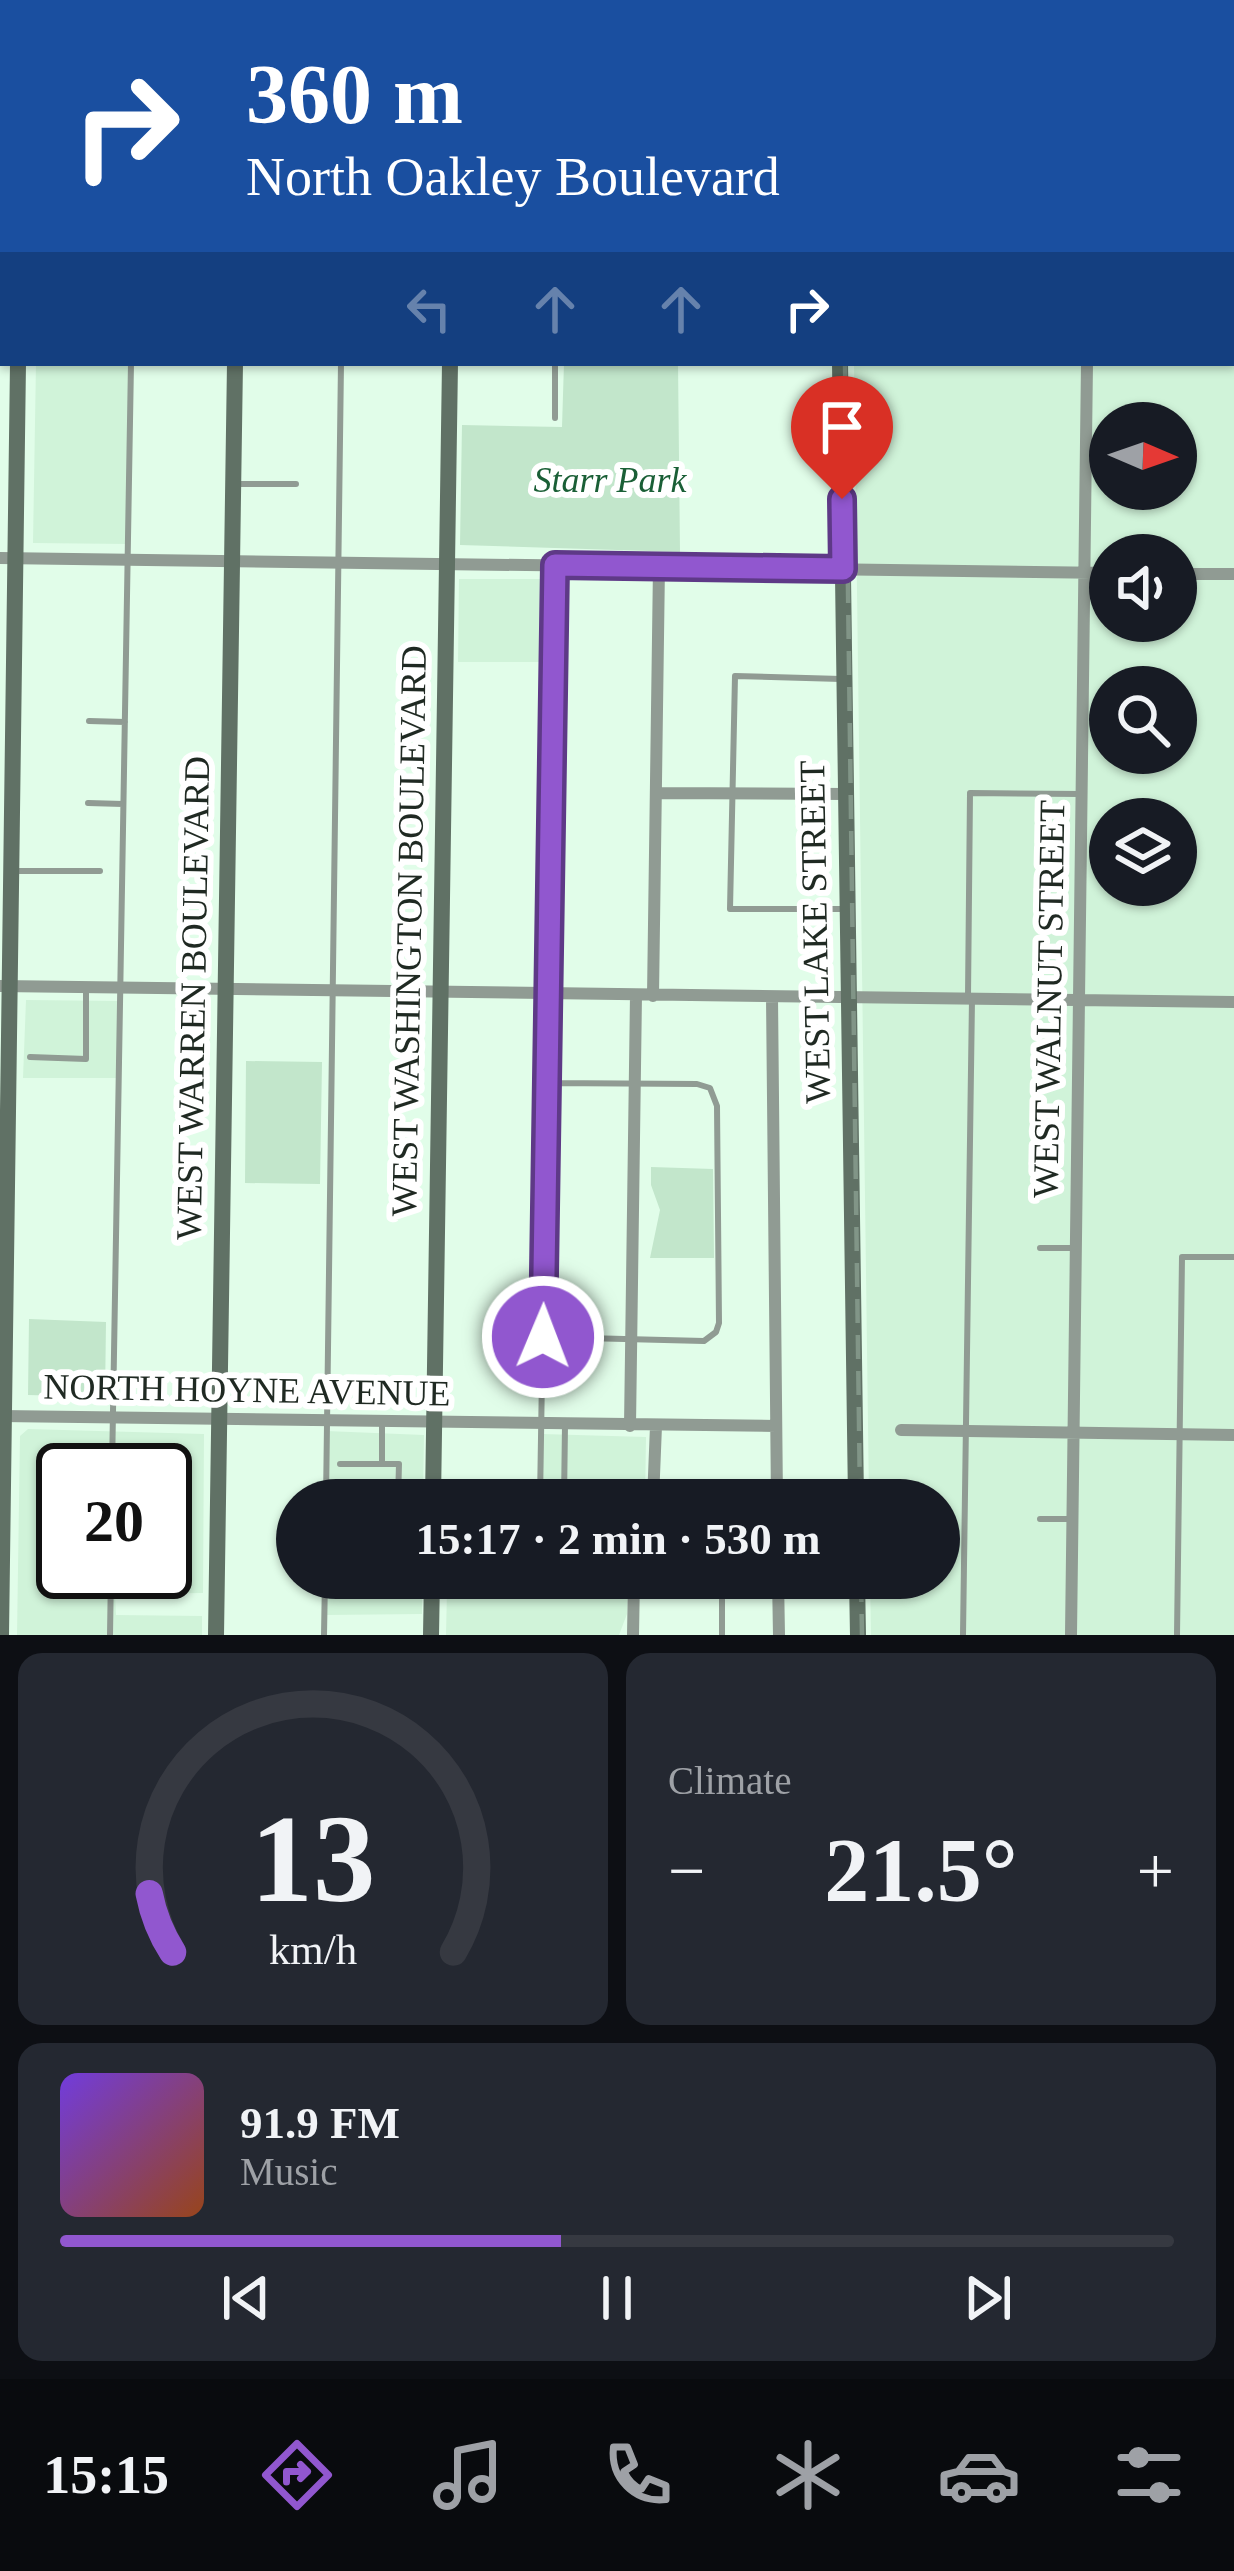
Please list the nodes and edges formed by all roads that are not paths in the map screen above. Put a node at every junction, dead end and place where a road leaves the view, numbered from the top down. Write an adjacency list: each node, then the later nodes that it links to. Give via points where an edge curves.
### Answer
1 (18, 366): 12 (main road)
2 (131, 366): 13 (lane)
3 (236, 366): 10 (main road, WEST WARREN BOULEVARD)
4 (341, 366): 15 (lane)
5 (451, 366): 16 (main road, WEST WASHINGTON BOULEVARD)
6 (555, 366): 9 (lane)
7 (840, 366): 19 (main road, WEST LAKE STREET)
8 (1088, 366): 20 (street, WEST WALNUT STREET)
9 (555, 418)
10 (234, 484): 11 (lane); 14 (main road, WEST WARREN BOULEVARD)
11 (296, 484)
12 (8, 558): 13 (street); 33 (main road)
13 (128, 560): 14 (street); 26 (lane)
14 (232, 561): 15 (street); 39 (main road, WEST WARREN BOULEVARD)
15 (338, 562): 16 (street); 40 (lane)
16 (448, 564): 17 (street); 41 (main road, WEST WASHINGTON BOULEVARD)
17 (555, 565): 18 (street); 42 (lane)
18 (659, 566): 19 (street); 27 (street)
19 (843, 569): 20 (street); 24 (main road, WEST LAKE STREET)
20 (1083, 572): 21 (street); 30 (street, WEST WALNUT STREET)
21 (1089, 572)
22 (1197, 574): 23 (street)
23 (1234, 574)
24 (845, 679): 28 (lane, via 735,676); 29 (main road, WEST LAKE STREET)
25 (89, 721): 26 (lane)
26 (125, 722): 32 (lane)
27 (656, 793): 28 (street); 44 (street)
28 (732, 793): 29 (street); 35 (lane, via 730,909)
29 (846, 794): 35 (main road, WEST LAKE STREET)
30 (1081, 794): 47 (lane, via 970,793); 48 (street, WEST WALNUT STREET)
31 (88, 803): 32 (lane)
32 (123, 805): 38 (lane)
33 (12, 871): 34 (lane); 36 (main road)
34 (100, 871)
35 (848, 909): 46 (main road, WEST LAKE STREET)
36 (5, 986): 37 (street); 58 (main road)
37 (86, 989): 38 (street); 50 (lane, via 86,1059)
38 (120, 990): 39 (street); 59 (lane)
39 (226, 991): 40 (street); 60 (main road, WEST WARREN BOULEVARD)
40 (332, 992): 41 (street); 61 (lane)
41 (441, 993): 42 (street); 63 (main road, WEST WASHINGTON BOULEVARD)
42 (548, 994): 43 (street); 51 (lane)
43 (636, 995): 44 (street); 52 (street)
44 (653, 996): 45 (street)
45 (772, 997): 46 (street); 68 (street)
46 (849, 998): 47 (street); 84 (main road, WEST LAKE STREET)
47 (970, 999): 48 (street); 70 (lane)
48 (1078, 1000): 49 (street); 54 (street, WEST WALNUT STREET)
49 (1234, 1002)
50 (29, 1057)
51 (547, 1084): 52 (lane); 56 (lane)
52 (635, 1084): 57 (street); 57 (lane, via 706,1085 715,1096 718,1324 704,1341)
53 (1040, 1248): 54 (lane)
54 (1076, 1248): 71 (street, WEST WALNUT STREET)
55 (1234, 1257): 72 (lane, via 1182,1257)
56 (543, 1337): 57 (lane); 64 (lane)
57 (632, 1339): 66 (street)
58 (2, 1416): 59 (street, NORTH HOYNE AVENUE); 94 (main road)
59 (113, 1418): 60 (street, NORTH HOYNE AVENUE); 74 (lane)
60 (219, 1420): 61 (street, NORTH HOYNE AVENUE); 96 (main road, WEST WARREN BOULEVARD)
61 (326, 1421): 62 (street, NORTH HOYNE AVENUE); 77 (lane)
62 (382, 1422): 63 (street, NORTH HOYNE AVENUE); 76 (lane)
63 (434, 1423): 64 (street, NORTH HOYNE AVENUE); 79 (main road, WEST WASHINGTON BOULEVARD)
64 (542, 1425): 65 (street, NORTH HOYNE AVENUE); 80 (lane)
65 (565, 1425): 66 (street, NORTH HOYNE AVENUE); 81 (lane)
66 (630, 1426): 67 (street, NORTH HOYNE AVENUE)
67 (656, 1426): 68 (street, NORTH HOYNE AVENUE); 82 (street)
68 (776, 1426): 83 (street)
69 (901, 1430): 70 (street)
70 (966, 1431): 71 (street); 103 (lane)
71 (1074, 1433): 72 (street); 86 (street, WEST WALNUT STREET)
72 (1179, 1434): 73 (street); 105 (lane)
73 (1234, 1435)
74 (113, 1443)
75 (340, 1464): 76 (lane)
76 (382, 1464): 78 (lane, via 399,1464)
77 (326, 1479)
78 (399, 1479)
79 (433, 1479)
80 (541, 1479)
81 (564, 1479)
82 (654, 1479)
83 (777, 1479)
84 (856, 1479)
85 (1040, 1519): 86 (lane)
86 (1072, 1519): 104 (street, WEST WALNUT STREET)
87 (111, 1599): 95 (lane)
88 (325, 1599): 97 (lane)
89 (432, 1599): 98 (main road)
90 (634, 1599): 99 (street)
91 (722, 1599): 100 (lane)
92 (778, 1599): 101 (street)
93 (857, 1599): 102 (main road)
94 (1, 1632)
95 (110, 1635)
96 (216, 1635)
97 (324, 1635)
98 (431, 1635)
99 (633, 1635)
100 (722, 1635)
101 (779, 1635)
102 (858, 1635)
103 (963, 1635)
104 (1071, 1635)
105 (1177, 1635)

